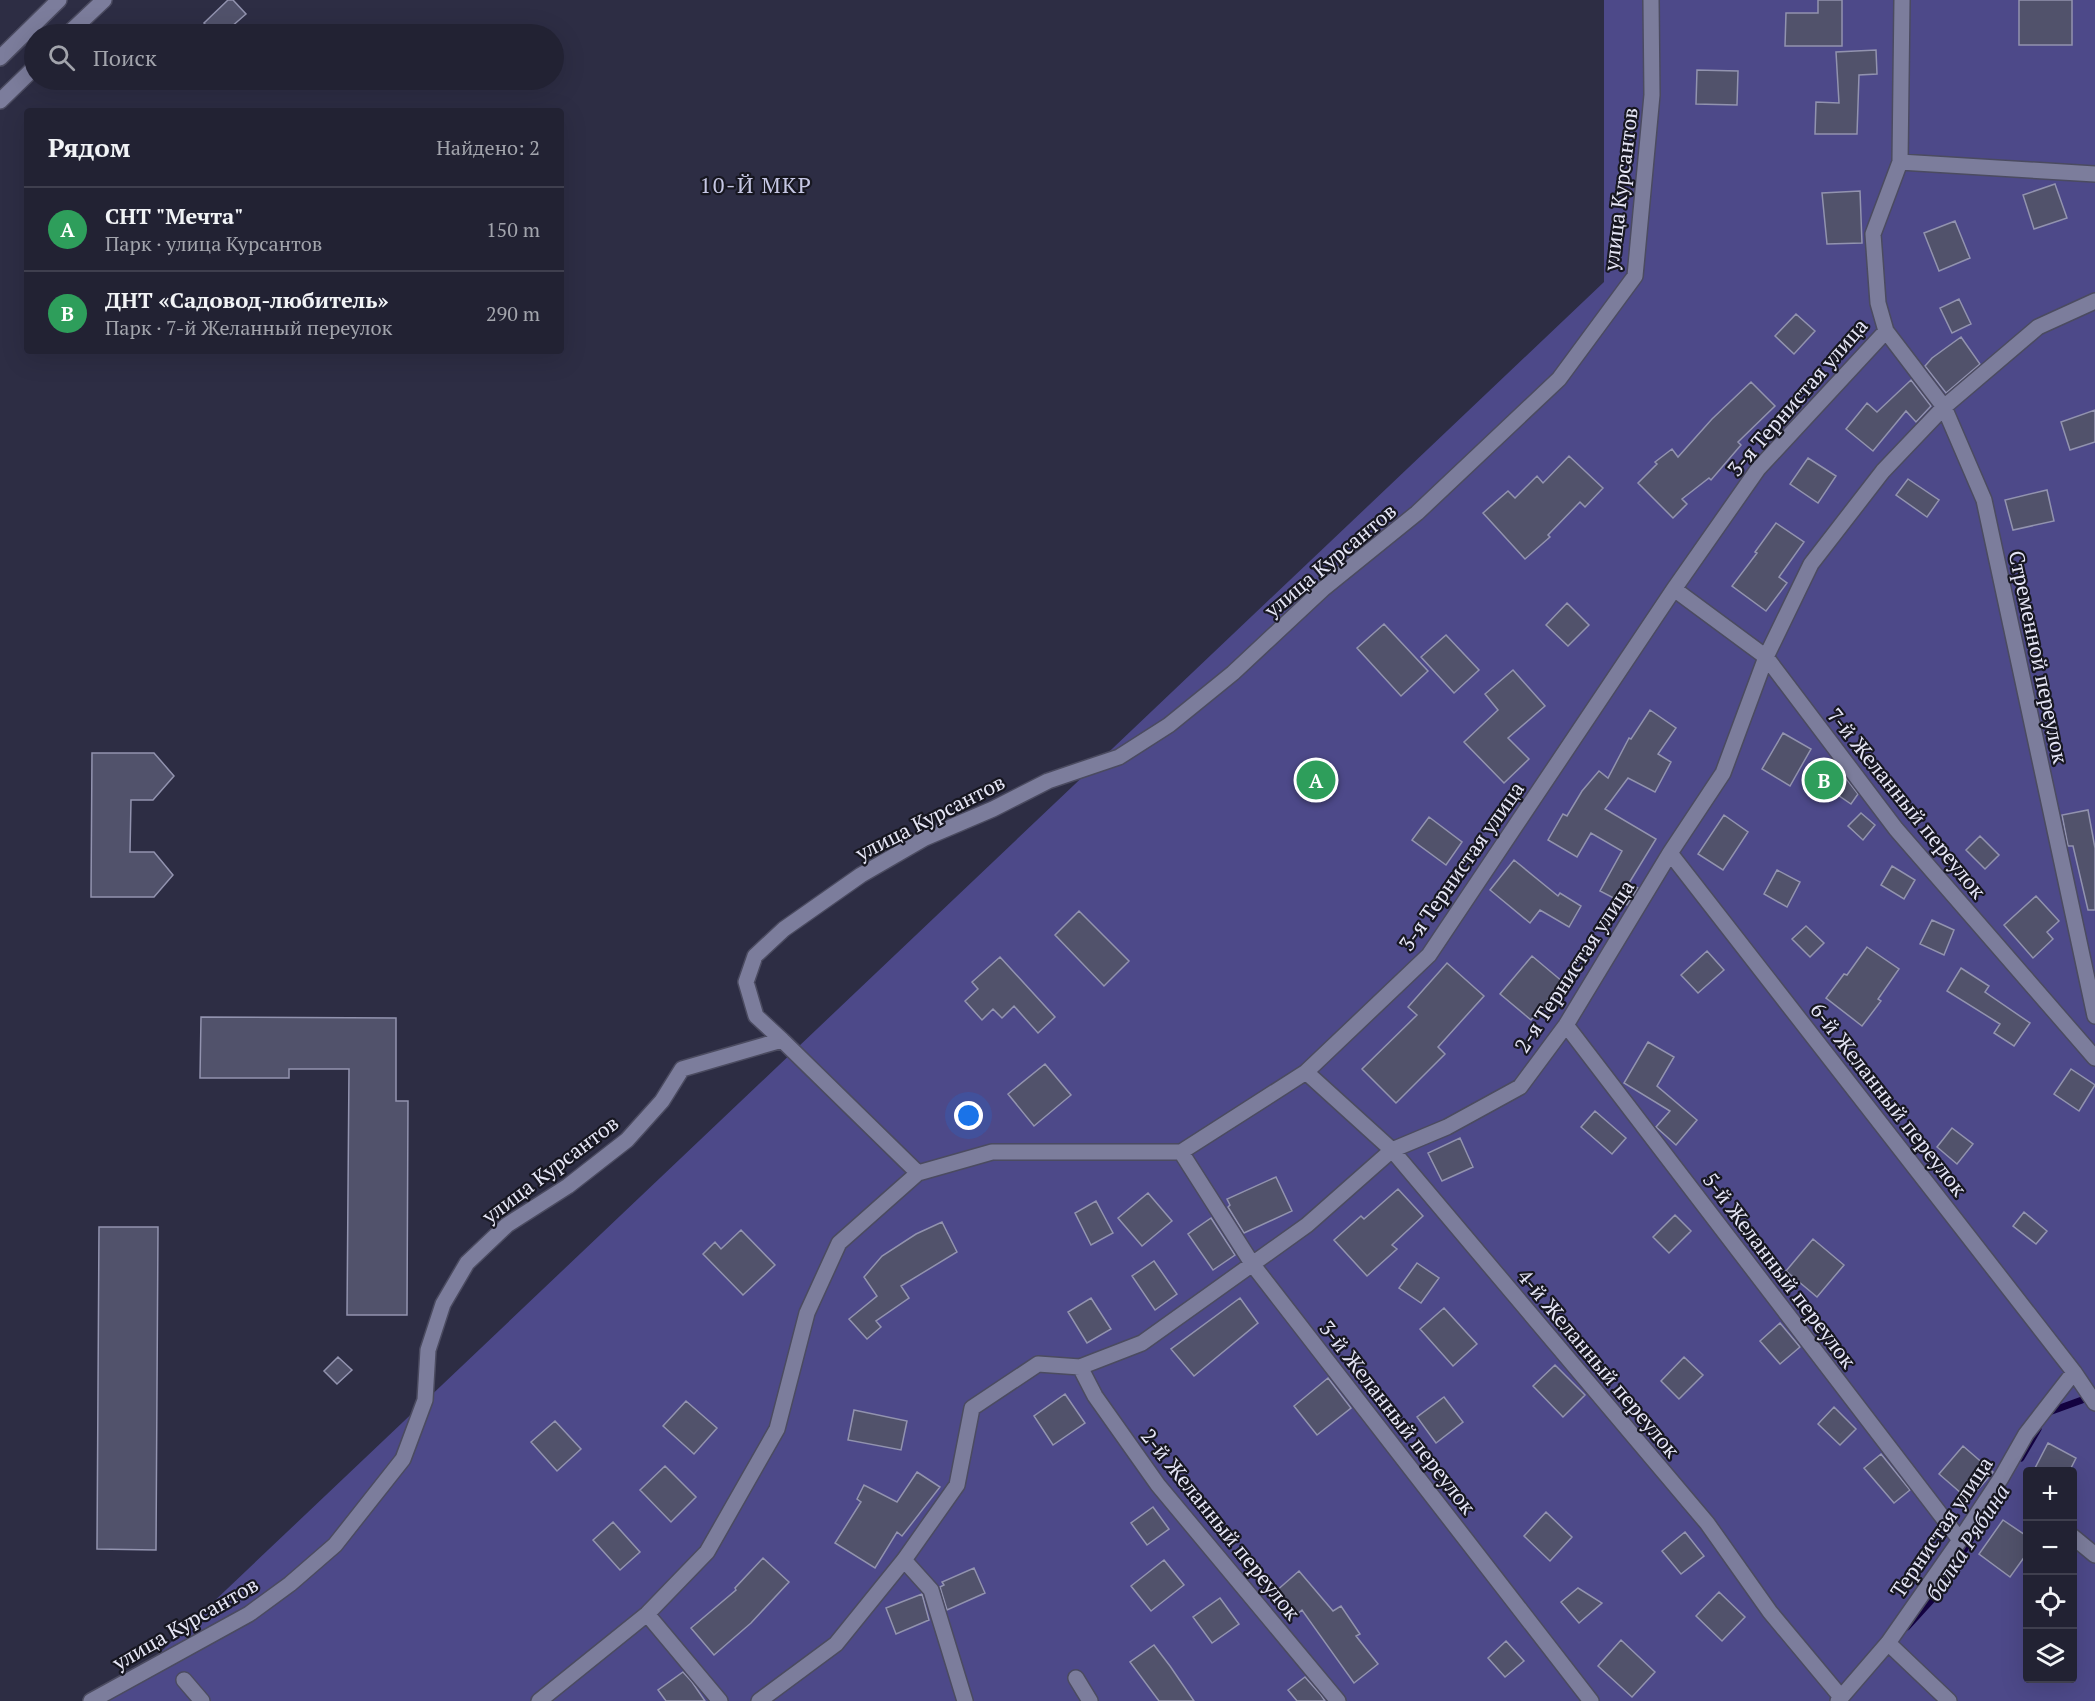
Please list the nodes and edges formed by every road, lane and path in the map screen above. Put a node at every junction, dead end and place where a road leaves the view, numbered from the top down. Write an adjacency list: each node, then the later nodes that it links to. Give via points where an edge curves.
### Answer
1 (59, 0): 5 (street)
2 (104, 0): 6 (street)
3 (1651, 0): 21 (street, улица Курсантов, via 1652,95 1635,276 1559,379 1417,513 1323,588 1233,673 1169,725 1119,757 1048,781 925,838 861,875 784,929 755,956 746,982 756,1016)
4 (1902, 0): 11 (street, 3-я Тернистая улица)
5 (35, 24)
6 (79, 24)
7 (24, 34): 8 (street)
8 (0, 58)
9 (24, 78): 10 (street)
10 (0, 101)
11 (1900, 162): 12 (street); 14 (street, 3-я Тернистая улица, via 1873,234 1878,303)
12 (2094, 178)
13 (2095, 301): 15 (street, 2-я Тернистая улица, via 2038,327)
14 (1886, 331): 15 (street, Стременной переулок); 16 (street, 3-я Тернистая улица, via 1758,469)
15 (1944, 407): 17 (street, 2-я Тернистая улица, via 1883,471 1810,564); 19 (street, Стременной переулок, via 1984,500)
16 (1674, 589): 17 (street, 7-й Желанный переулок); 23 (street, 3-я Тернистая улица, via 1429,956)
17 (1766, 657): 18 (street, 2-я Тернистая улица, via 1723,773); 22 (street, 7-й Желанный переулок, via 1896,829)
18 (1670, 853): 20 (street, 2-я Тернистая улица); 29 (street, 6-й Желанный переулок)
19 (2095, 1016)
20 (1566, 1024): 24 (street, 2-я Тернистая улица, via 1520,1087 1448,1127); 32 (street, 5-й Желанный переулок)
21 (782, 1040): 26 (street); 41 (street, улица Курсантов, via 682,1068 662,1101 627,1140 568,1186 507,1224 467,1263 443,1304 428,1350 425,1400 403,1459 335,1545 249,1614)
22 (2095, 1058)
23 (1306, 1072): 24 (street, 4-й Желанный переулок); 25 (street, 3-я Тернистая улица)
24 (1392, 1150): 27 (street, 2-я Тернистая улица); 39 (street, 4-й Желанный переулок, via 1707,1523)
25 (1181, 1152): 26 (street, via 992,1152); 27 (street, 3-й Желанный переулок)
26 (918, 1173): 35 (street, via 839,1243 807,1313 777,1429 707,1552)
27 (1253, 1265): 28 (street, 2-я Тернистая улица, via 1142,1343); 48 (street, 3-й Желанный переулок)
28 (1080, 1367): 34 (street, 2-я Тернистая улица, via 1038,1364 972,1408 957,1485); 47 (street, 2-й Желанный переулок, via 1095,1396 1158,1485)
29 (2074, 1372): 30 (street, 6-й Желанный переулок); 32 (street, Тернистая улица, via 2026,1434)
30 (2095, 1403)
31 (2077, 1539): 33 (street)
32 (1960, 1540): 36 (street, Тернистая улица)
33 (2095, 1555)
34 (904, 1560): 44 (street, 2-я Тернистая улица, via 836,1644); 45 (street, via 931,1590)
35 (647, 1614): 40 (street); 43 (street)
36 (1888, 1643): 39 (street, Тернистая улица); 49 (street)
37 (1076, 1678): 46 (street)
38 (184, 1680): 42 (street)
39 (1839, 1699)
40 (541, 1700)
41 (91, 1701)
42 (202, 1701)
43 (720, 1701)
44 (759, 1701)
45 (965, 1701)
46 (1090, 1701)
47 (1338, 1701)
48 (1591, 1701)
49 (1949, 1701)

